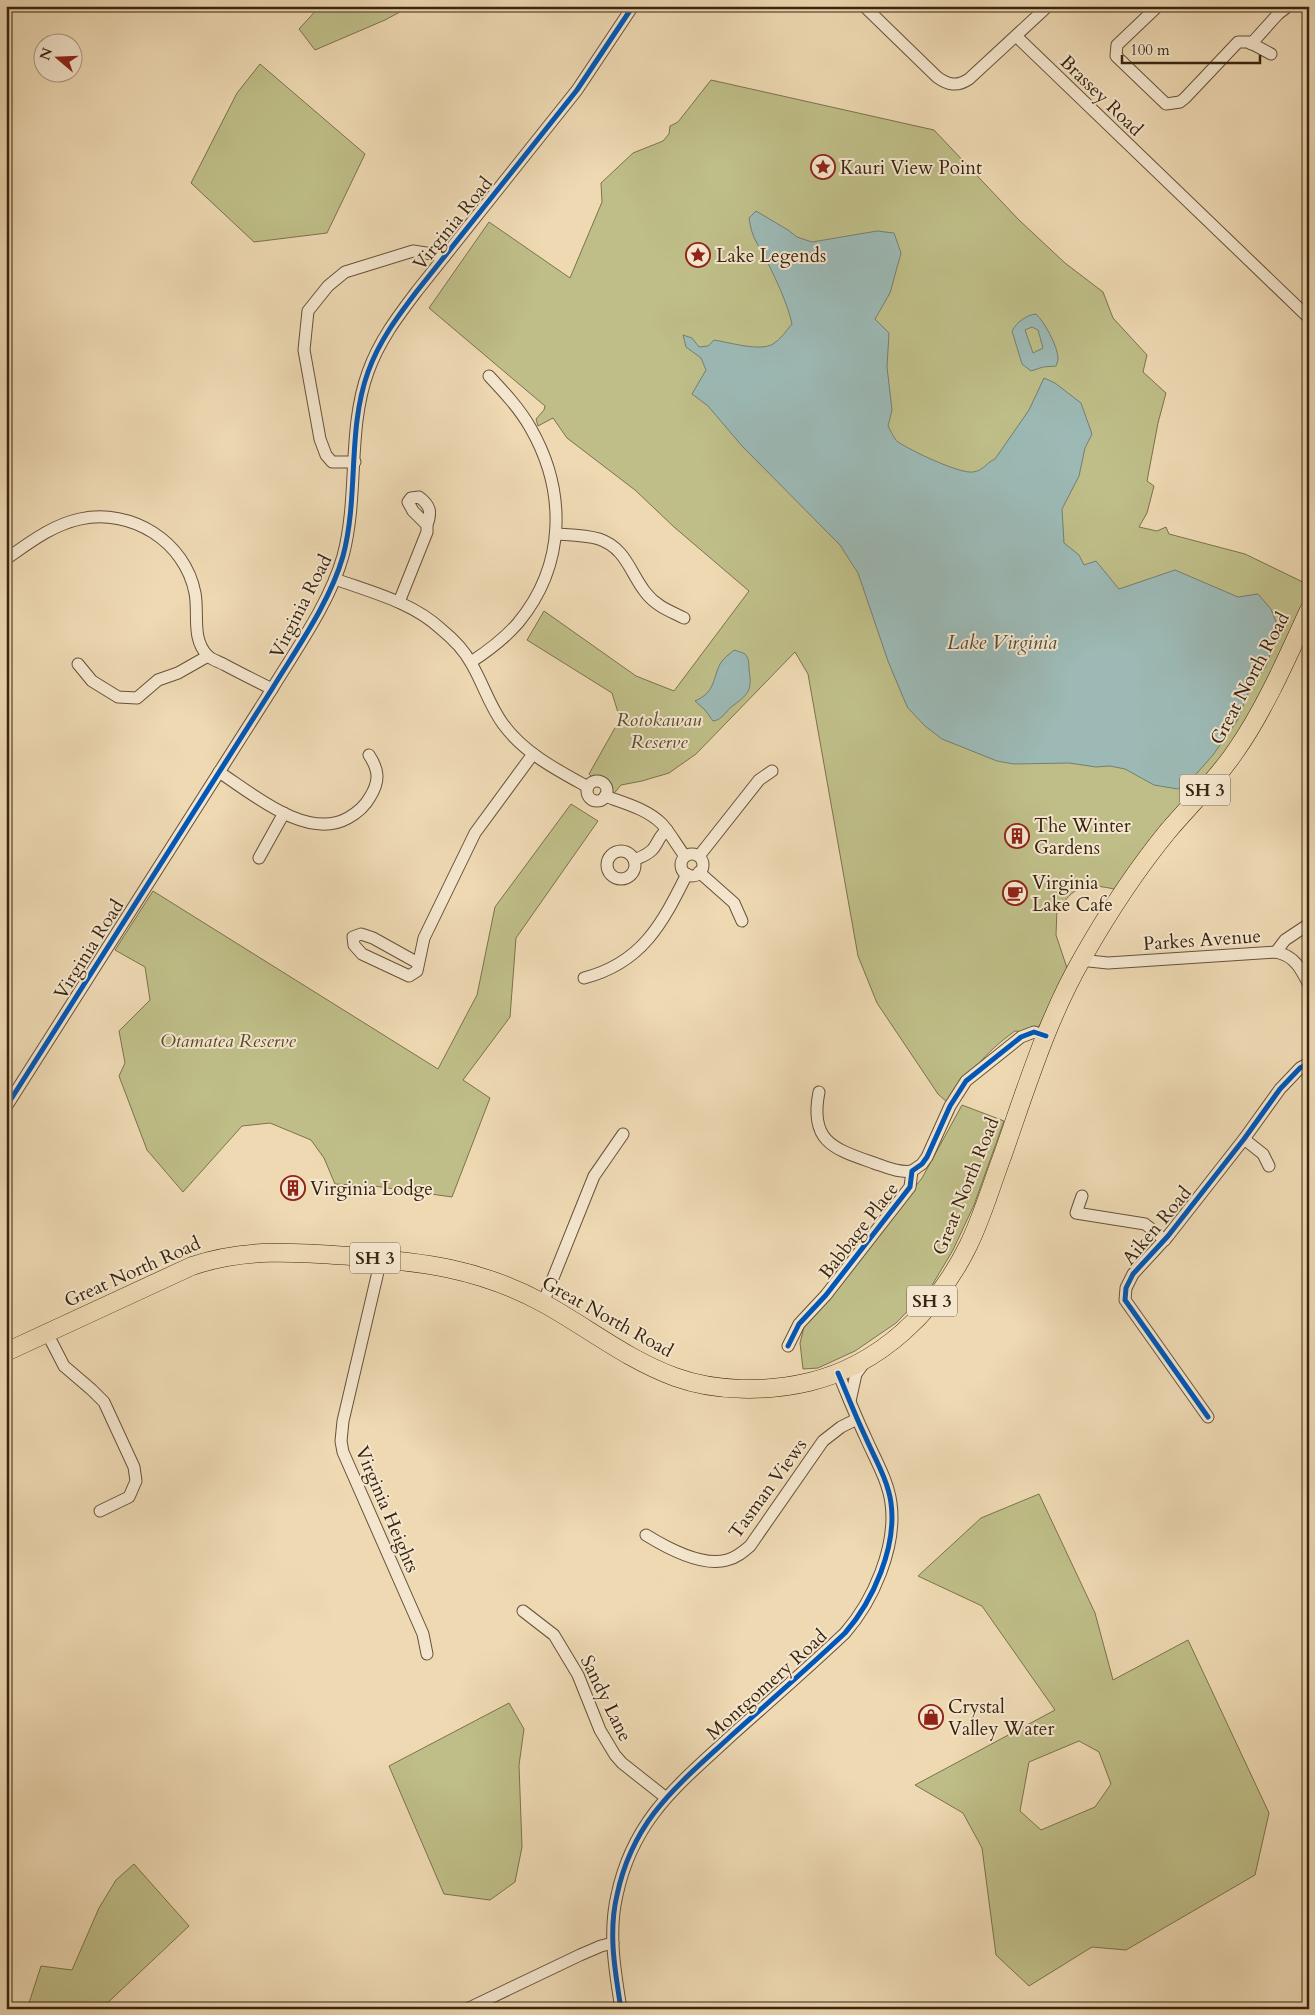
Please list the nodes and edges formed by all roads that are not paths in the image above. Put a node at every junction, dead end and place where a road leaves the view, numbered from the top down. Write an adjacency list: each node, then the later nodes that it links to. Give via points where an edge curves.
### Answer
1 (632, 6): 9 (street, Virginia Road, via 577,90)
2 (864, 6): 6 (street, via 937,77 950,84 969,79)
3 (1048, 6): 6 (street)
4 (1158, 6): 7 (street, via 1117,45 1116,56 1166,104 1185,98 1238,42)
5 (1287, 8): 7 (street)
6 (1016, 36): 10 (street, Brassey Road)
7 (1251, 44): 8 (street)
8 (1271, 54)
9 (445, 256): 12 (street, Virginia Road, via 393,322 378,347 361,397); 12 (street, Virginia Road, via 413,251 345,272 328,286 308,311 304,350 320,439 332,462)
10 (1309, 318)
11 (489, 376): 14 (street, via 509,398 539,445 554,491)
12 (355, 462): 16 (street, Virginia Road, via 347,537)
13 (427, 525): 17 (street)
14 (556, 534): 19 (street, via 586,537 611,545 626,559 646,594 656,604); 21 (street, via 548,571 529,608 508,634)
15 (6, 558): 20 (street, via 42,534 79,520 110,516 154,532 175,550 191,578 196,595 195,619 199,640)
16 (335, 578): 17 (street); 23 (street, Virginia Road)
17 (398, 602): 21 (street, via 441,628)
18 (1309, 610): 39 (highway, Great North Road / SH 3, via 1238,749 1150,855)
19 (684, 618)
20 (208, 656): 22 (street, via 178,674 158,680 137,698 118,697 92,680); 23 (street)
21 (471, 662): 24 (street, via 503,724)
22 (78, 664)
23 (272, 689): 27 (street, Virginia Road)
24 (533, 754): 29 (street, via 588,787 587,793 594,800 605,796 650,815); 40 (street, via 475,833)
25 (369, 755): 28 (street, via 377,767 377,779 367,803 355,814 329,825 307,823)
26 (772, 771): 31 (street, via 759,780)
27 (219, 772): 28 (street); 47 (street, Virginia Road)
28 (284, 813): 32 (street)
29 (667, 830): 30 (street); 33 (street, via 652,850)
30 (684, 856): 31 (street); 35 (street, via 682,868)
31 (699, 856): 34 (street, via 703,864)
32 (259, 858)
33 (634, 860)
34 (699, 872): 35 (street); 36 (street, via 734,903)
35 (687, 874): 42 (street, via 674,901 646,943 609,970)
36 (742, 920)
37 (1309, 924): 38 (street, via 1285,940)
38 (1276, 952): 39 (street, Parkes Avenue, via 1108,963); 43 (street, Parkes Avenue, via 1295,961)
39 (1082, 958): 44 (highway, Great North Road / SH 3)
40 (413, 960): 41 (street); 41 (street, via 417,971 409,976); 41 (street, via 373,938 361,934 353,937 354,945 362,954)
41 (393, 969)
42 (584, 978)
43 (1309, 985)
44 (1046, 1036): 51 (street, Babbage Place, via 1034,1032 1021,1036 966,1081 950,1106 927,1157); 59 (highway, Great North Road / SH 3, via 977,1226 954,1270 921,1314 901,1334)
45 (1309, 1063): 49 (street, Aiken Road, via 1280,1089)
46 (819, 1092): 51 (street, via 816,1104 819,1128 832,1146 900,1171)
47 (6, 1107)
48 (623, 1134): 55 (street, via 594,1176)
49 (1244, 1139): 50 (street, via 1263,1154); 53 (street, Aiken Road)
50 (1269, 1166)
51 (912, 1171): 57 (street, Babbage Place, via 910,1187 901,1200 826,1296 799,1324)
52 (1082, 1196): 53 (street, via 1076,1213 1145,1224)
53 (1164, 1240): 62 (street, Aiken Road, via 1133,1274 1126,1288 1126,1300)
54 (381, 1259): 55 (highway, Great North Road / SH 3, via 426,1263 472,1273); 56 (highway, Great North Road / SH 3, via 271,1252 217,1258 168,1276); 67 (street, Virginia Heights, via 342,1421 341,1441 343,1452 424,1634)
55 (543, 1303): 60 (highway, Great North Road / SH 3, via 632,1358 695,1383 764,1388 792,1386)
56 (47, 1333): 58 (highway, Great North Road / SH 3); 64 (street, via 64,1366 104,1402 134,1467 136,1481 129,1497)
57 (788, 1346)
58 (6, 1352)
59 (867, 1359): 60 (highway, Great North Road / SH 3); 61 (street, via 856,1374)
60 (838, 1373): 61 (street, Montgomery Road)
61 (850, 1402): 63 (street, Montgomery Road)
62 (1208, 1417)
63 (857, 1419): 65 (street, Tasman Views, via 824,1441 755,1539 739,1555 719,1562 707,1561 668,1548); 68 (street, Montgomery Road, via 891,1502 886,1555 872,1595 845,1633)
64 (100, 1511)
65 (646, 1535)
66 (523, 1611): 68 (street, Sandy Lane, via 554,1635 578,1675 600,1730 615,1754)
67 (427, 1654)
68 (665, 1797): 69 (street, Montgomery Road, via 639,1834 624,1868 615,1903)
69 (613, 1943): 70 (street, via 580,1955); 71 (street, Montgomery Road)
70 (467, 2009)
71 (621, 2009)

